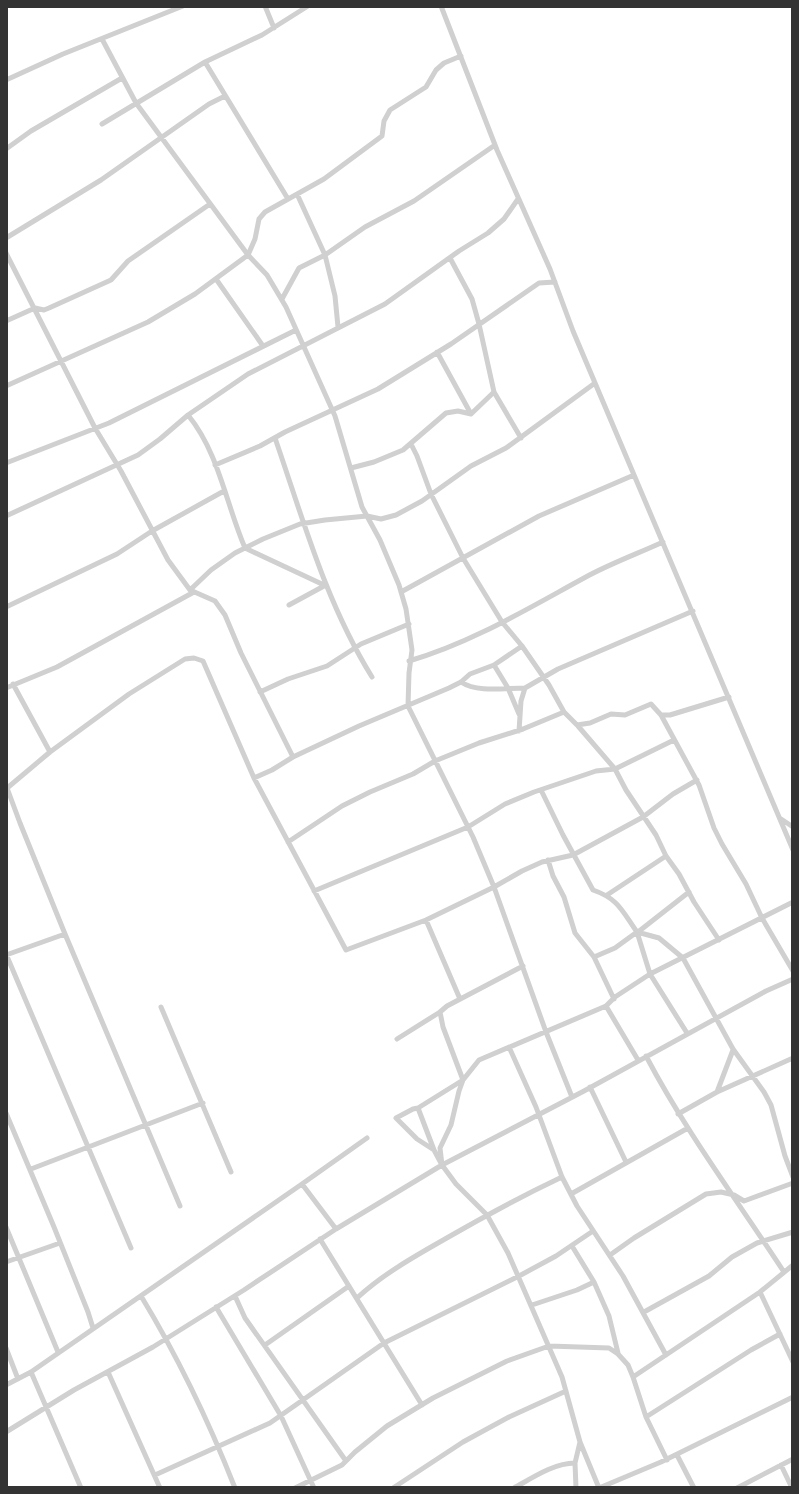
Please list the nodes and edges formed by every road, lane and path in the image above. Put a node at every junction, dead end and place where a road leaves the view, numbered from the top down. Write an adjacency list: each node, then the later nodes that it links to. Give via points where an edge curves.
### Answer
1 (183, 6): 6 (street)
2 (265, 6): 5 (street)
3 (308, 6): 5 (street)
4 (441, 6): 7 (street)
5 (274, 28): 8 (street)
6 (102, 39): 9 (street); 10 (street)
7 (461, 56): 15 (street); 17 (street, via 444,63 426,87 390,110 382,136)
8 (205, 62): 11 (street); 12 (street)
9 (122, 78): 12 (street); 16 (street)
10 (6, 80)
11 (225, 96): 14 (street); 19 (street)
12 (136, 103): 13 (street); 14 (street)
13 (102, 124)
14 (161, 138): 20 (street); 21 (street)
15 (495, 145): 18 (street); 24 (street)
16 (6, 149)
17 (297, 194): 19 (street); 24 (street)
18 (519, 198): 25 (street, via 488,233); 27 (street)
19 (288, 199): 23 (street, via 259,219)
20 (210, 204): 23 (street); 29 (street, via 128,261 111,280 44,310)
21 (6, 238)
22 (6, 253): 29 (street)
23 (248, 255): 26 (street); 28 (street)
24 (325, 255): 28 (street, via 299,268); 32 (street)
25 (450, 258): 31 (street); 32 (street, via 385,304)
26 (216, 279): 35 (street); 37 (street, via 148,322)
27 (555, 282): 31 (street, via 539,283); 38 (street)
28 (281, 299): 33 (street)
29 (35, 308): 30 (street); 37 (street)
30 (6, 321)
31 (479, 324): 36 (street); 40 (street)
32 (338, 327): 34 (street)
33 (296, 330): 34 (street); 35 (street)
34 (302, 345): 41 (street); 43 (street)
35 (263, 346): 44 (street)
36 (437, 352): 41 (street); 42 (street)
37 (61, 362): 39 (street); 44 (street)
38 (595, 383): 46 (street); 52 (street)
39 (6, 386)
40 (494, 392): 42 (street); 46 (street)
41 (332, 411): 45 (street); 51 (street)
42 (471, 414): 47 (street, via 446,413)
43 (188, 415): 49 (street); 50 (street)
44 (95, 428): 48 (street); 49 (street)
45 (275, 438): 50 (street); 57 (street)
46 (521, 438): 54 (street)
47 (411, 444): 51 (street); 54 (street)
48 (6, 463)
49 (118, 465): 55 (street); 58 (street)
50 (215, 465): 53 (street)
51 (351, 468): 56 (street)
52 (634, 475): 59 (street); 61 (street, via 539,516)
53 (224, 491): 58 (street); 60 (street)
54 (431, 494): 56 (street, via 396,515); 61 (street)
55 (6, 516)
56 (367, 516): 57 (street); 64 (street)
57 (304, 523): 60 (street); 62 (street)
58 (152, 531): 63 (street); 66 (street, via 117,554)
59 (663, 542): 67 (street); 68 (street)
60 (245, 548): 62 (street); 63 (street, via 211,570)
61 (463, 558): 64 (street); 68 (street)
62 (325, 585): 65 (street); 71 (street)
63 (192, 591): 77 (street, via 57,667); 81 (street, via 215,601 225,615)
64 (401, 592): 69 (street)
65 (289, 605)
66 (6, 607)
67 (693, 611): 75 (street); 82 (street)
68 (502, 622): 70 (street); 72 (street, via 443,652)
69 (409, 624): 71 (street); 72 (street)
70 (522, 646): 73 (street); 75 (street)
71 (354, 649): 74 (street); 81 (street, via 327,666)
72 (409, 661): 83 (street)
73 (494, 665): 76 (street); 79 (street)
74 (372, 677)
75 (543, 678): 80 (street); 84 (street)
76 (461, 682): 79 (street); 83 (street)
77 (13, 684): 78 (street); 90 (street)
78 (6, 688)
79 (508, 688): 80 (street); 86 (street)
80 (525, 688): 86 (street)
81 (260, 692): 91 (street)
82 (729, 697): 85 (street); 99 (street)
83 (408, 706): 91 (street); 92 (street)
84 (564, 712): 87 (street); 88 (street)
85 (661, 715): 87 (street, via 651,704); 89 (street)
86 (520, 716): 88 (street)
87 (577, 725): 93 (street)
88 (519, 731): 92 (street)
89 (674, 740): 93 (street); 95 (street)
90 (50, 752): 94 (street, via 129,694 194,658 203,661); 96 (street)
91 (293, 757): 94 (street)
92 (435, 761): 100 (street); 102 (street, via 342,806)
93 (615, 769): 97 (street); 98 (street)
94 (254, 778): 102 (street)
95 (697, 780): 98 (street); 112 (street, via 714,828)
96 (7, 789): 115 (street)
97 (541, 790): 100 (street); 104 (street)
98 (643, 817): 104 (street); 105 (street)
99 (779, 818): 101 (street); 103 (street)
100 (468, 827): 107 (street); 108 (street)
101 (793, 827)
102 (287, 842): 108 (street)
103 (793, 850)
104 (573, 855): 106 (street); 110 (street, via 593,890)
105 (666, 856): 109 (street); 110 (street)
106 (548, 860): 107 (street); 118 (street, via 575,933)
107 (494, 887): 113 (street); 120 (street)
108 (314, 891): 113 (street, via 346,950)
109 (689, 892): 114 (street); 116 (street)
110 (607, 895): 114 (street)
111 (793, 902): 112 (street)
112 (762, 918): 116 (street); 121 (street)
113 (426, 920): 124 (street)
114 (637, 932): 118 (street); 119 (street, via 659,938); 122 (street)
115 (65, 934): 117 (street); 148 (street)
116 (719, 940): 119 (street)
117 (6, 955): 151 (street)
118 (594, 957): 125 (street)
119 (683, 958): 122 (street); 129 (street)
120 (523, 966): 124 (street); 130 (street)
121 (793, 971)
122 (650, 974): 125 (street); 131 (street)
123 (793, 979): 129 (street)
124 (460, 999): 128 (street)
125 (614, 999): 126 (street)
126 (606, 1006): 130 (street); 137 (street)
127 (161, 1007): 143 (street)
128 (440, 1012): 132 (street); 139 (street)
129 (717, 1017): 131 (street); 134 (street)
130 (546, 1032): 133 (street); 142 (street)
131 (687, 1033): 135 (street)
132 (397, 1039)
133 (509, 1047): 139 (street, via 479,1060); 146 (street)
134 (733, 1049): 138 (street); 141 (street)
135 (646, 1056): 137 (street); 147 (street)
136 (793, 1058): 138 (street)
137 (638, 1060): 140 (street)
138 (751, 1075): 141 (street); 158 (street, via 771,1105)
139 (463, 1080): 144 (street); 154 (street, via 440,1148)
140 (590, 1087): 142 (street); 153 (street)
141 (717, 1092): 147 (street)
142 (572, 1097): 146 (street)
143 (203, 1103): 148 (street); 156 (street)
144 (418, 1108): 152 (street); 152 (street, via 396,1118)
145 (6, 1113): 155 (street)
146 (538, 1113): 154 (street); 157 (street)
147 (678, 1114): 149 (street)
148 (146, 1124): 151 (street); 162 (street)
149 (688, 1128): 153 (street); 161 (street)
150 (367, 1138): 159 (street)
151 (88, 1147): 155 (street); 172 (street)
152 (434, 1150): 154 (street)
153 (626, 1162): 160 (street)
154 (442, 1165): 163 (street); 165 (street)
155 (31, 1169): 170 (street)
156 (231, 1172)
157 (562, 1177): 160 (street); 163 (street)
158 (793, 1180): 161 (street, via 744,1201)
159 (302, 1184): 165 (street); 183 (street)
160 (571, 1194): 166 (street)
161 (734, 1195): 169 (street); 173 (street, via 701,1196)
162 (180, 1206)
163 (487, 1215): 178 (street); 184 (street)
164 (6, 1227): 174 (street)
165 (336, 1229): 168 (street)
166 (593, 1231): 171 (street); 173 (street)
167 (793, 1232): 169 (street)
168 (320, 1239): 180 (street); 182 (street)
169 (763, 1240): 177 (street); 187 (street)
170 (60, 1243): 174 (street); 188 (street)
171 (572, 1246): 178 (street); 179 (street)
172 (131, 1248)
173 (610, 1255): 187 (street)
174 (19, 1257): 175 (street); 195 (street)
175 (6, 1262)
176 (793, 1265): 177 (street)
177 (784, 1272): 181 (street)
178 (519, 1276): 185 (street); 191 (street)
179 (594, 1282): 185 (street); 196 (street)
180 (349, 1286): 184 (street); 192 (street)
181 (760, 1292): 189 (street); 197 (street)
182 (235, 1295): 186 (street); 192 (street)
183 (141, 1296): 188 (street); 190 (street)
184 (357, 1298): 191 (street)
185 (532, 1305): 193 (street)
186 (216, 1307): 190 (street); 209 (street)
187 (644, 1312): 197 (street)
188 (93, 1328): 195 (street)
189 (780, 1334): 198 (street); 210 (street)
190 (165, 1339): 200 (street); 213 (street)
191 (384, 1343): 206 (street); 207 (street)
192 (265, 1345): 206 (street)
193 (549, 1346): 196 (street, via 609,1348); 204 (street); 207 (street, via 507,1361)
194 (6, 1348): 202 (street)
195 (58, 1352): 199 (street)
196 (618, 1354): 201 (street)
197 (666, 1355): 201 (street)
198 (793, 1362)
199 (31, 1372): 202 (street); 208 (street)
200 (108, 1372): 208 (street); 220 (street)
201 (633, 1377): 210 (street)
202 (18, 1379): 203 (street)
203 (6, 1385)
204 (566, 1391): 212 (street); 227 (street, via 463,1442)
205 (793, 1397): 214 (street)
206 (303, 1400): 209 (street); 217 (street)
207 (422, 1405): 217 (street)
208 (47, 1407): 211 (street); 222 (street)
209 (281, 1416): 213 (street); 221 (street)
210 (646, 1417): 216 (street)
211 (6, 1432)
212 (580, 1442): 218 (street); 230 (street)
213 (219, 1447): 220 (street); 224 (street)
214 (677, 1455): 216 (street); 231 (street)
215 (793, 1459): 219 (street)
216 (667, 1460): 230 (street)
217 (346, 1461): 221 (street)
218 (575, 1463): 228 (street); 229 (street)
219 (781, 1465): 232 (street); 233 (street)
220 (155, 1475): 223 (street)
221 (310, 1481): 225 (street); 226 (street)
222 (81, 1488)
223 (160, 1488)
224 (235, 1488)
225 (295, 1488)
226 (314, 1488)
227 (393, 1488)
228 (514, 1488)
229 (576, 1488)
230 (599, 1488)
231 (694, 1488)
232 (737, 1488)
233 (792, 1488)

